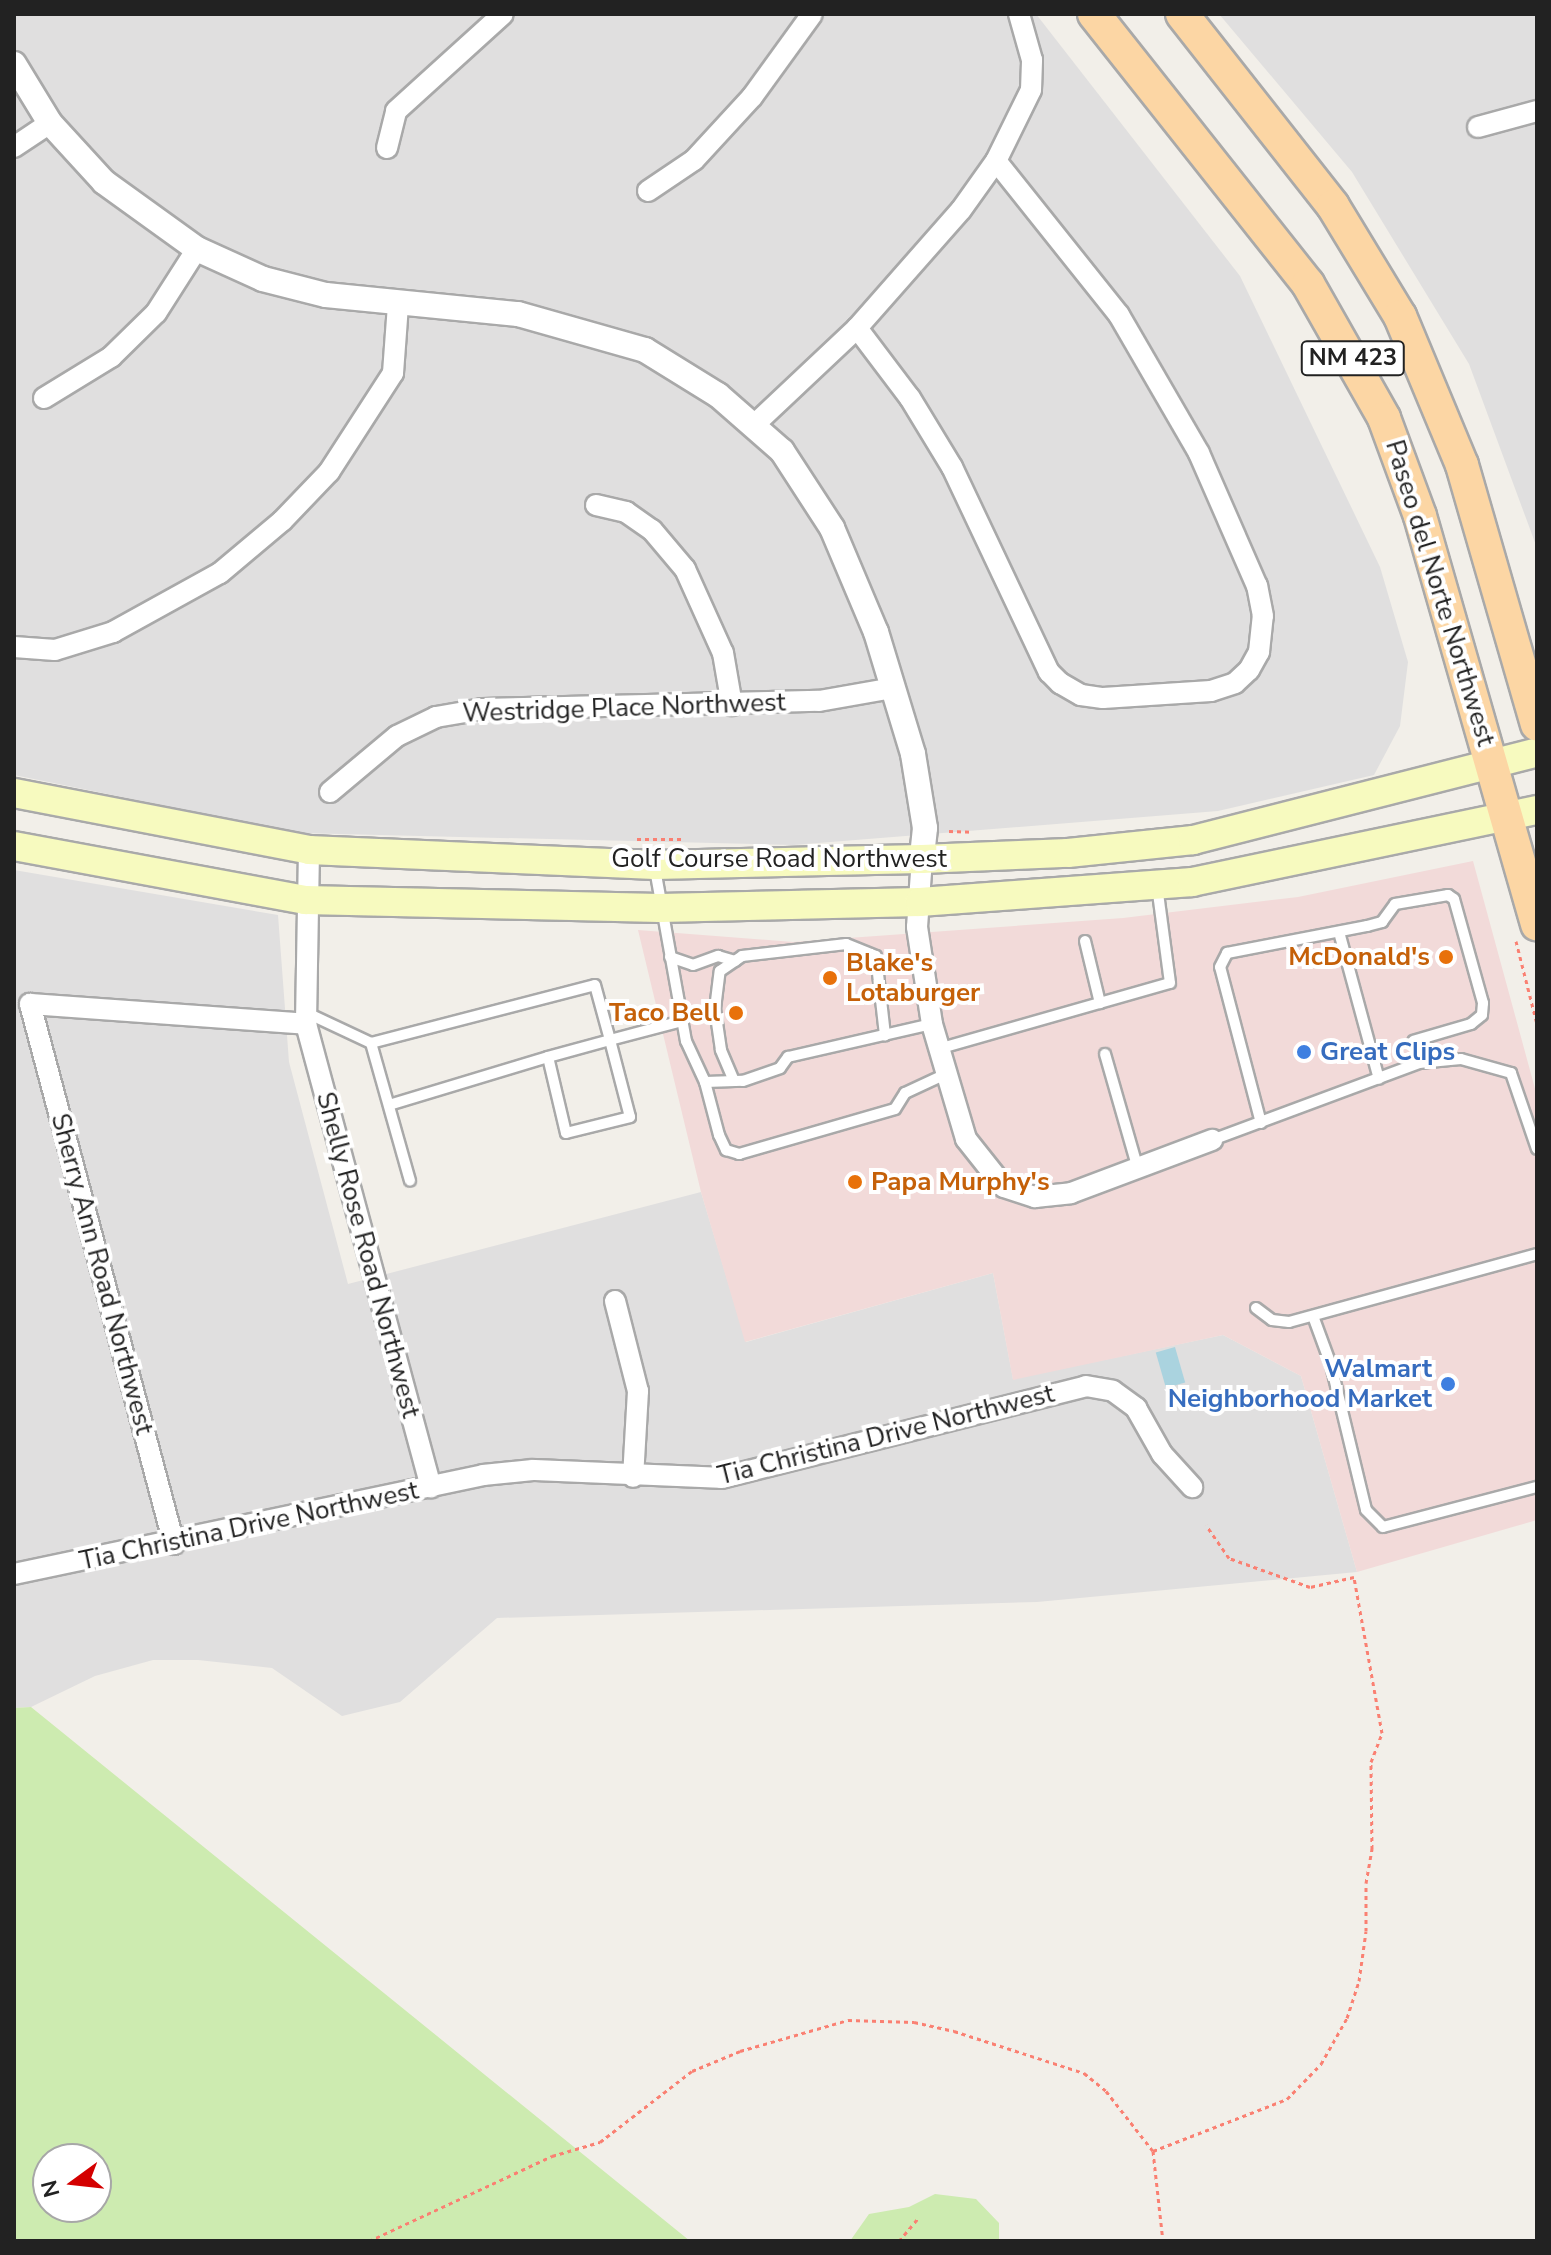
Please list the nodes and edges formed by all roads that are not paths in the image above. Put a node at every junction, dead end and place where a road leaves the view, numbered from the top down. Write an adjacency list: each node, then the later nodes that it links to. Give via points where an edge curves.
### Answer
1 (503, 14): 11 (street, via 396,111)
2 (812, 14): 13 (street, via 752,97 694,160)
3 (1019, 14): 12 (street, via 1032,60 1031,90)
4 (1094, 14): 25 (main road, Paseo del Norte Northwest / NM 423, via 1277,241 1363,376 1420,516)
5 (1182, 14): 23 (main road, Paseo del Norte Northwest / NM 423, via 1333,206 1405,327 1462,465)
6 (14, 64): 8 (street)
7 (1537, 111): 9 (street)
8 (50, 123): 10 (street); 14 (street, via 104,182)
9 (1478, 127)
10 (14, 147)
11 (387, 148)
12 (996, 161): 16 (street, via 961,210); 16 (street, via 1119,315 1169,396 1239,538 1263,616 1259,652 1235,683 1211,691 1103,698 1081,695 1060,683 1043,662 952,467 910,398)
13 (648, 191)
14 (197, 249): 15 (street, via 263,279); 17 (street, via 145,324 111,357)
15 (398, 305): 18 (street, via 518,314 645,350 718,395); 20 (street, via 393,373 329,472 282,521 220,573 140,619 55,650)
16 (857, 328): 18 (street)
17 (44, 398)
18 (753, 426): 21 (street, via 782,451 832,528 876,632)
19 (596, 505): 22 (street, via 626,512 652,530 685,569 723,653)
20 (14, 647)
21 (893, 688): 22 (street, Westridge Place Northwest, via 819,701); 31 (street, via 913,754 925,828)
22 (732, 705): 26 (street, Westridge Place Northwest, via 483,709 436,717 397,736)
23 (1537, 724)
24 (1537, 752): 25 (main road, Golf Course Road Northwest)
25 (1493, 764): 28 (main road, Paseo del Norte Northwest / NM 423); 31 (main road, Golf Course Road Northwest, via 1193,840 1068,853)
26 (330, 792)
27 (14, 793): 30 (main road, Golf Course Road Northwest)
28 (1522, 813): 33 (main road, Golf Course Road Northwest); 37 (main road, Paseo del Norte Northwest)
29 (14, 846): 34 (main road, Golf Course Road Northwest)
30 (309, 850): 32 (main road, Golf Course Road Northwest); 34 (street)
31 (922, 859): 32 (main road, Golf Course Road Northwest); 35 (street)
32 (655, 865): 36 (lane)
33 (1157, 885): 35 (main road, Golf Course Road Northwest); 42 (lane, via 1170,983)
34 (305, 900): 36 (main road, Golf Course Road Northwest); 43 (street)
35 (920, 902): 36 (main road, Golf Course Road Northwest); 45 (street, via 921,966)
36 (660, 908): 40 (lane)
37 (1525, 929)
38 (1339, 932): 48 (lane, via 1382,922 1395,904 1436,893 1454,899 1482,1015 1471,1024); 54 (lane); 58 (lane, via 1221,958)
39 (1085, 941): 42 (lane)
40 (670, 957): 41 (lane, via 693,965 718,956); 44 (lane)
41 (735, 961): 46 (lane, via 846,944 876,956); 55 (lane, via 720,971 715,1009 721,1050)
42 (1100, 1003): 50 (lane)
43 (306, 1018): 49 (lane); 68 (street, Shelly Rose Road Northwest); 71 (street, Sherry Ann Road Northwest, via 30,1004)
44 (682, 1021): 47 (lane); 56 (lane)
45 (932, 1024): 46 (lane); 50 (street)
46 (885, 1035): 55 (lane, via 788,1057 780,1068)
47 (610, 1040): 49 (lane, via 595,985); 52 (lane); 52 (lane, via 630,1117 566,1133)
48 (1413, 1041)
49 (371, 1043): 57 (lane)
50 (938, 1049): 53 (street)
51 (1105, 1054): 61 (lane)
52 (548, 1057): 57 (lane)
53 (946, 1074): 56 (lane, via 905,1093 895,1109 739,1154 726,1150); 61 (street, via 966,1139 1004,1187 1035,1197 1071,1193)
54 (1379, 1079): 58 (lane); 60 (lane, via 1419,1063 1461,1059 1511,1073)
55 (734, 1081): 56 (lane)
56 (705, 1082)
57 (389, 1105): 62 (lane)
58 (1261, 1123): 59 (lane)
59 (1212, 1140): 61 (street)
60 (1537, 1149)
61 (1138, 1169)
62 (410, 1181)
63 (1537, 1254): 66 (lane)
64 (615, 1301): 67 (street, via 638,1391)
65 (1256, 1308): 66 (lane, via 1272,1320)
66 (1313, 1316): 70 (lane, via 1331,1365 1366,1510 1383,1527)
67 (633, 1477): 68 (street, Tia Christina Drive Northwest, via 533,1470); 69 (street, Tia Christina Drive Northwest, via 721,1478 761,1471 1086,1386 1113,1391 1136,1408 1162,1454)
68 (431, 1487): 71 (street, Tia Christina Drive Northwest)
69 (1192, 1487)
70 (1537, 1487)
71 (174, 1544): 72 (street, Tia Christina Drive Northwest)
72 (14, 1574)

